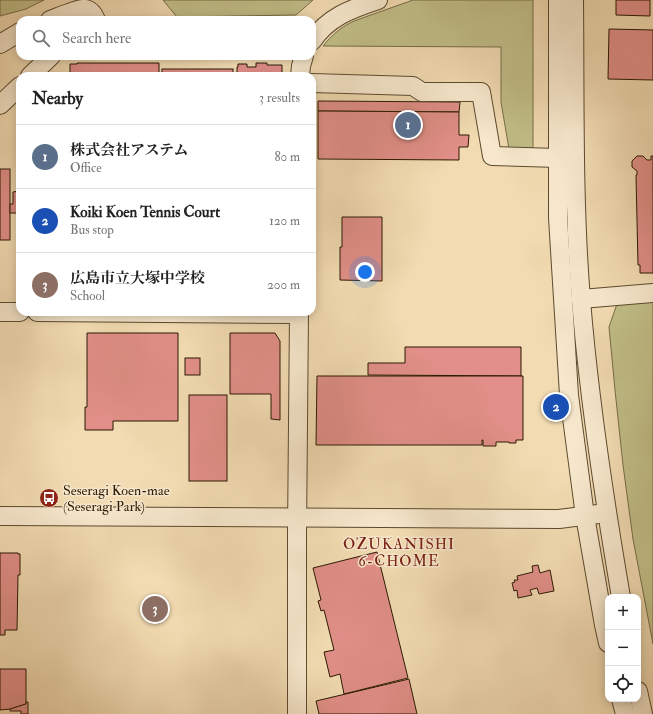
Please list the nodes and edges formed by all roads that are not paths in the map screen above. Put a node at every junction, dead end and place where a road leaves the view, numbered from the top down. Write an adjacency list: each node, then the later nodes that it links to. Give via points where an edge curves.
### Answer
1 (378, 0): 7 (street, via 341,14)
2 (558, 0): 16 (street)
3 (574, 0): 18 (street, via 576,205)
4 (60, 16): 5 (street, via 83,8)
5 (94, 16)
6 (16, 34): 8 (street)
7 (316, 36)
8 (0, 44)
9 (47, 60): 11 (street)
10 (303, 60): 12 (street)
11 (34, 72)
12 (300, 72)
13 (316, 83): 16 (street, via 413,86 422,92 481,92 492,156)
14 (16, 90): 15 (street)
15 (0, 105)
16 (558, 158): 24 (street, via 558,218 569,395)
17 (653, 294): 18 (street)
18 (581, 299): 22 (street)
19 (0, 312): 20 (street)
20 (16, 312)
21 (299, 316): 25 (street)
22 (606, 513): 24 (street); 26 (street)
23 (0, 516): 25 (street)
24 (584, 516): 25 (street, via 559,519); 27 (street)
25 (297, 518): 30 (street)
26 (620, 594)
27 (605, 630)
28 (622, 702): 31 (street)
29 (640, 702): 32 (street)
30 (296, 714)
31 (625, 714)
32 (643, 714)

